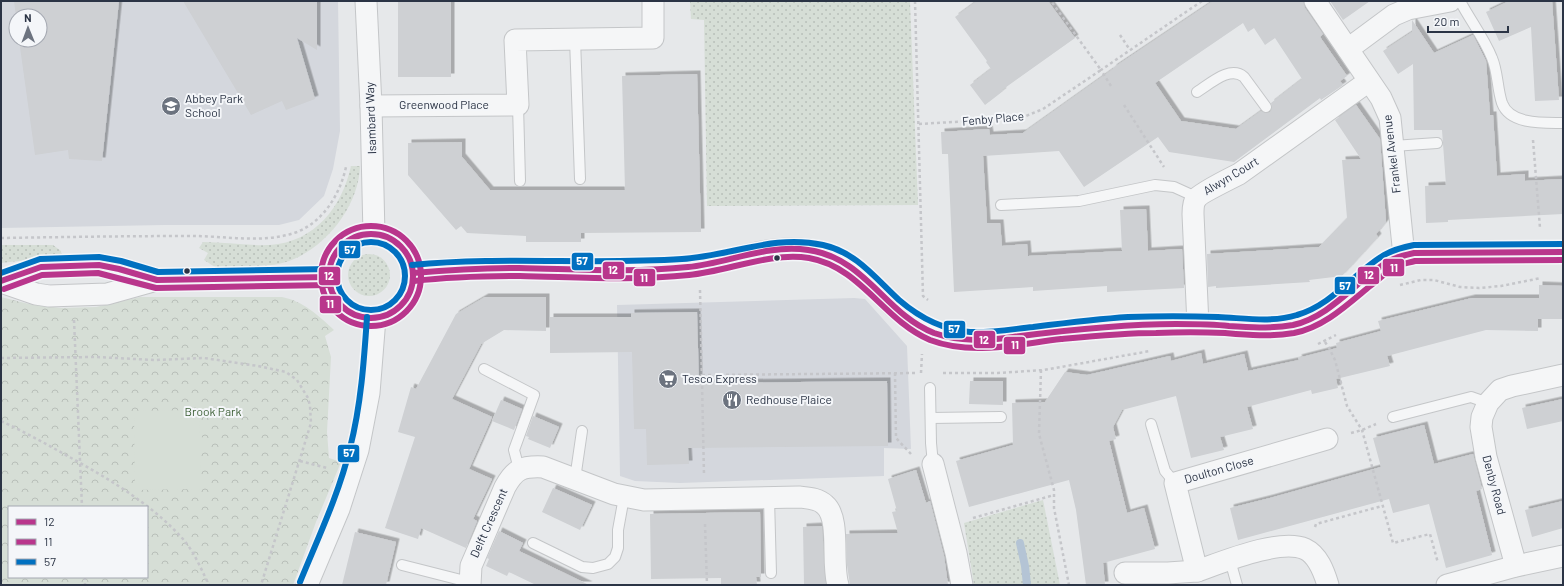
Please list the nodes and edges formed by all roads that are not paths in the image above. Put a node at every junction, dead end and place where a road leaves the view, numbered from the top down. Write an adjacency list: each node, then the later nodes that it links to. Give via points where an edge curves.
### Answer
1 (366, 1): 10 (street, Isambard Way)
2 (653, 1): 5 (street, via 654,38)
3 (1315, 1): 6 (street, Frankel Avenue)
4 (1451, 1): 6 (street, via 1408,9 1394,15); 12 (lane, via 1491,55 1502,103 1508,112 1518,118 1532,121)
5 (575, 39): 9 (street, via 515,40); 15 (lane)
6 (1348, 49): 7 (street, Frankel Avenue)
7 (1369, 81): 14 (street, Frankel Avenue, via 1388,110); 17 (street, Alwyn Court, via 1285,133 1239,174)
8 (1198, 92): 11 (lane, via 1223,76 1240,74)
9 (518, 105): 10 (street, Greenwood Place); 16 (lane)
10 (371, 106): 19 (street, Isambard Way)
11 (1266, 107)
12 (1563, 123)
13 (1437, 143): 14 (lane)
14 (1392, 146): 21 (street, Frankel Avenue)
15 (580, 179)
16 (520, 181)
17 (1196, 198): 18 (lane, via 1174,187 1155,185 1079,201); 27 (street, Alwyn Court, via 1193,214)
18 (1001, 205)
19 (374, 235): 22 (street, via 388,238 401,247 410,260); 23 (street, via 356,238 341,248 332,264)
20 (1563, 252): 21 (street, via 1414,253)
21 (1404, 256): 27 (street, via 1394,259 1330,307 1306,321 1290,326)
22 (413, 272): 26 (street, via 411,291 402,304 390,314); 27 (street, via 469,268 647,269 699,265 774,249 790,249 824,253 846,262 868,279 913,322 930,332 949,337 981,340 1119,326)
23 (330, 277): 24 (street); 26 (street, via 334,295 345,309 359,317)
24 (157, 280): 25 (street, via 110,294 73,295 40,295); 25 (street, via 99,265 35,268)
25 (1, 282)
26 (375, 318): 54 (street, via 369,393 358,450 339,509)
27 (1198, 325)
28 (484, 369): 39 (lane, via 534,395 514,450)
29 (1563, 374): 31 (street, Denby Road, via 1500,390)
30 (930, 388): 34 (lane)
31 (1488, 403): 33 (lane, via 1471,397); 48 (street, Denby Road, via 1482,417 1482,438)
32 (1001, 417): 34 (lane)
33 (1393, 417)
34 (931, 418): 38 (lane)
35 (1151, 424): 41 (lane, via 1165,472)
36 (582, 431): 40 (lane)
37 (1327, 439): 41 (street, Doulton Close)
38 (933, 464): 56 (street)
39 (519, 469): 40 (street, via 543,467); 53 (street, Delft Crescent, via 511,476 505,487 476,552 471,566)
40 (575, 479): 42 (street)
41 (1175, 483): 49 (street, Doulton Close)
42 (624, 497): 43 (street, via 644,500); 44 (lane, via 618,530 618,548 615,557 608,564 594,568 582,567)
43 (769, 498): 50 (lane); 55 (street, via 813,498 824,504 833,520)
44 (533, 543)
45 (1563, 556): 48 (street)
46 (1230, 560): 49 (street); 57 (lane); 58 (street, via 1274,547 1296,547 1305,550 1318,562)
47 (402, 565): 53 (lane, Delft Crescent)
48 (1516, 566): 52 (street)
49 (1197, 571): 51 (street)
50 (770, 573)
51 (1125, 573)
52 (1444, 578)
53 (470, 583)
54 (307, 585)
55 (838, 585)
56 (962, 585)
57 (1237, 585)
58 (1328, 585)

